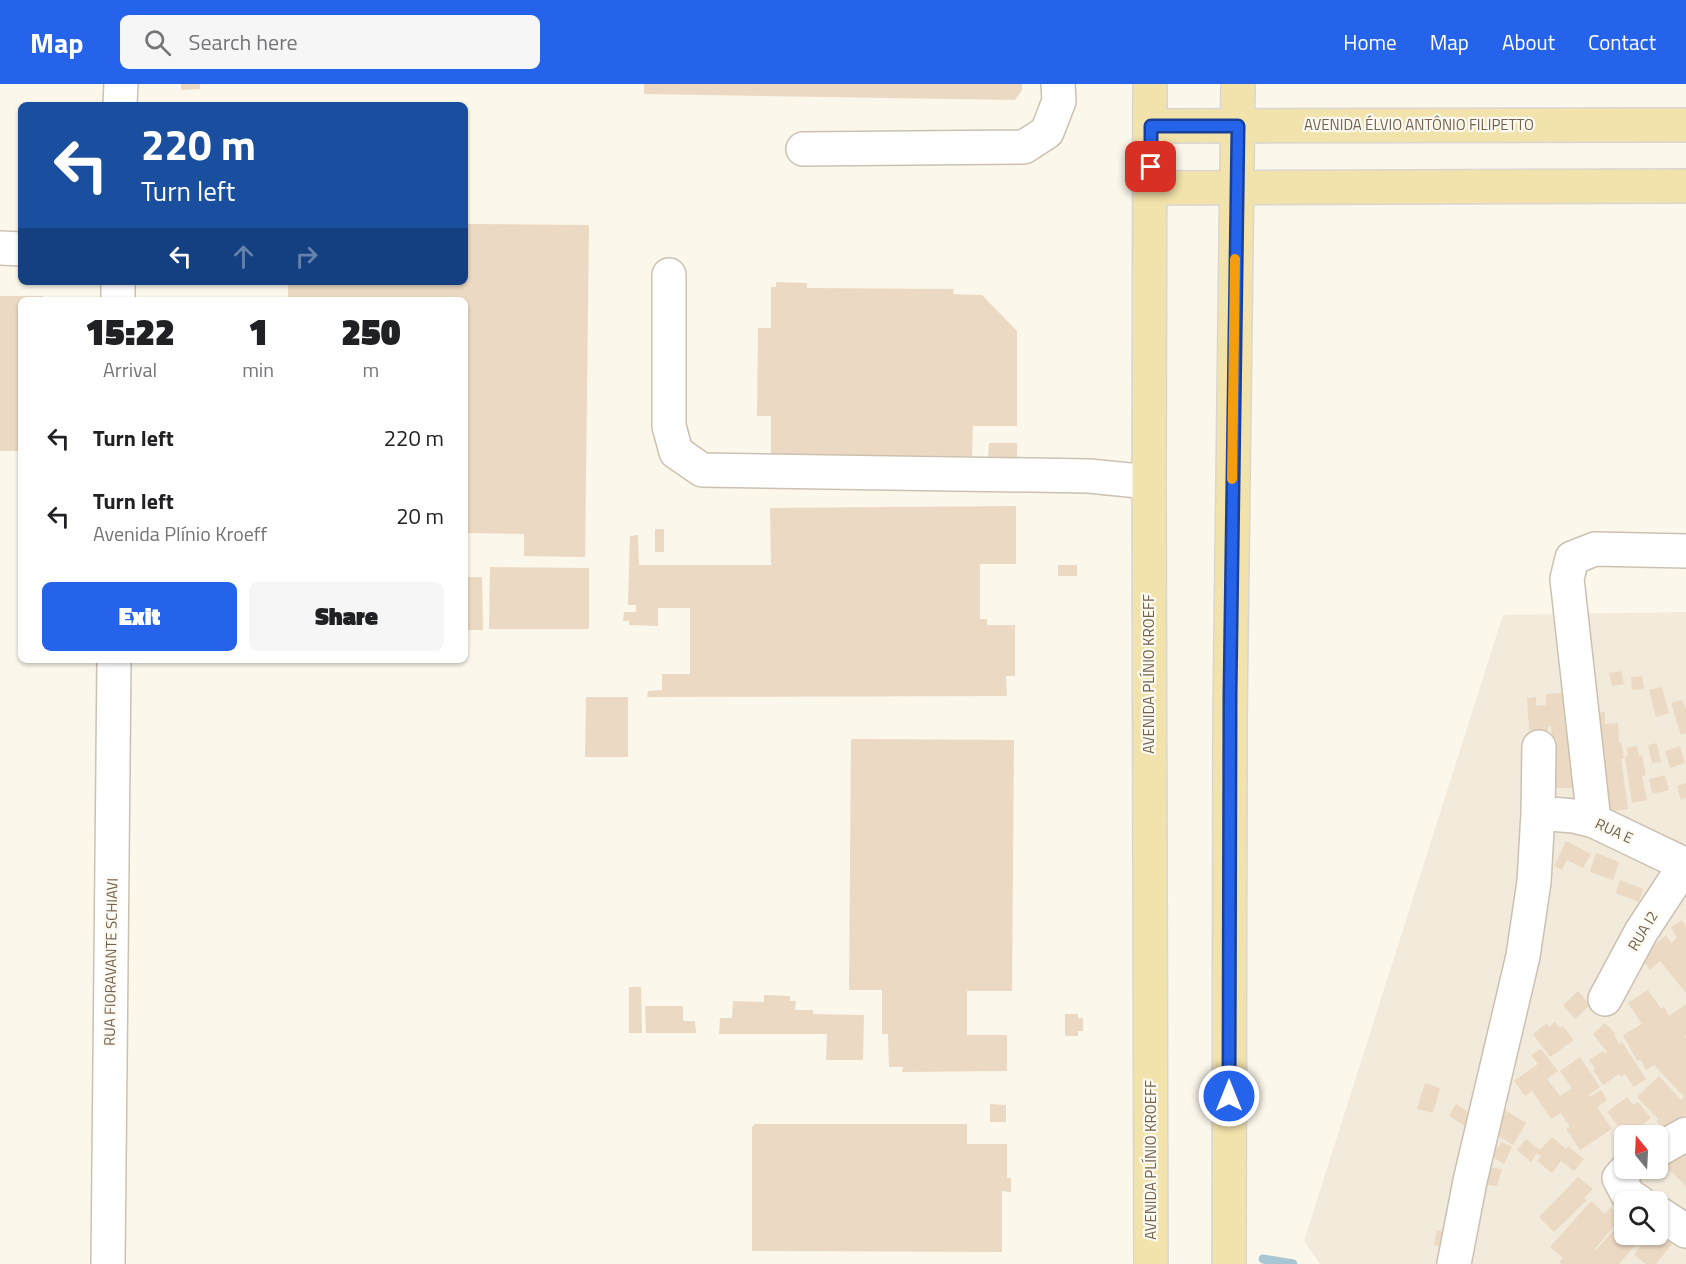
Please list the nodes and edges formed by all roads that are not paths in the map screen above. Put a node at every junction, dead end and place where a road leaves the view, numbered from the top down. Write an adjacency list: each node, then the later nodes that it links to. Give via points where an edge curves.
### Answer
1 (121, 84): 5 (street)
2 (1058, 84): 9 (street, via 1059,101 1047,132 1024,147)
3 (1150, 84): 7 (main road, AVENIDA PLÍNIO KROEFF)
4 (1238, 84): 8 (main road)
5 (120, 102)
6 (1686, 125): 8 (main road, AVENIDA ÉLVIO ANTÔNIO FILIPETTO)
7 (1151, 126): 8 (main road, AVENIDA ÉLVIO ANTÔNIO FILIPETTO); 11 (main road, AVENIDA PLÍNIO KROEFF)
8 (1238, 126): 12 (main road)
9 (803, 149)
10 (1686, 186): 12 (main road)
11 (1151, 188): 12 (main road); 16 (main road, AVENIDA PLÍNIO KROEFF)
12 (1235, 188): 31 (main road)
13 (0, 248): 14 (street)
14 (18, 249)
15 (669, 275): 16 (street, via 669,426 676,452 702,470 1089,476)
16 (1149, 482): 30 (main road, AVENIDA PLÍNIO KROEFF)
17 (1686, 551): 21 (street, via 1595,549 1572,558 1567,579)
18 (114, 663): 28 (street, RUA FIORAVANTE SCHIAVI)
19 (1539, 747): 20 (street)
20 (1538, 813): 21 (street, RUA E); 32 (street, via 1534,882 1523,956)
21 (1594, 821): 22 (street, RUA E)
22 (1686, 865): 23 (street, RUA I2, via 1641,932)
23 (1605, 999)
24 (1686, 1134): 25 (street)
25 (1668, 1144)
26 (1668, 1219): 27 (street)
27 (1686, 1231)
28 (108, 1264)
29 (1139, 1264): 30 (street)
30 (1151, 1264)
31 (1229, 1264)
32 (1454, 1264)

